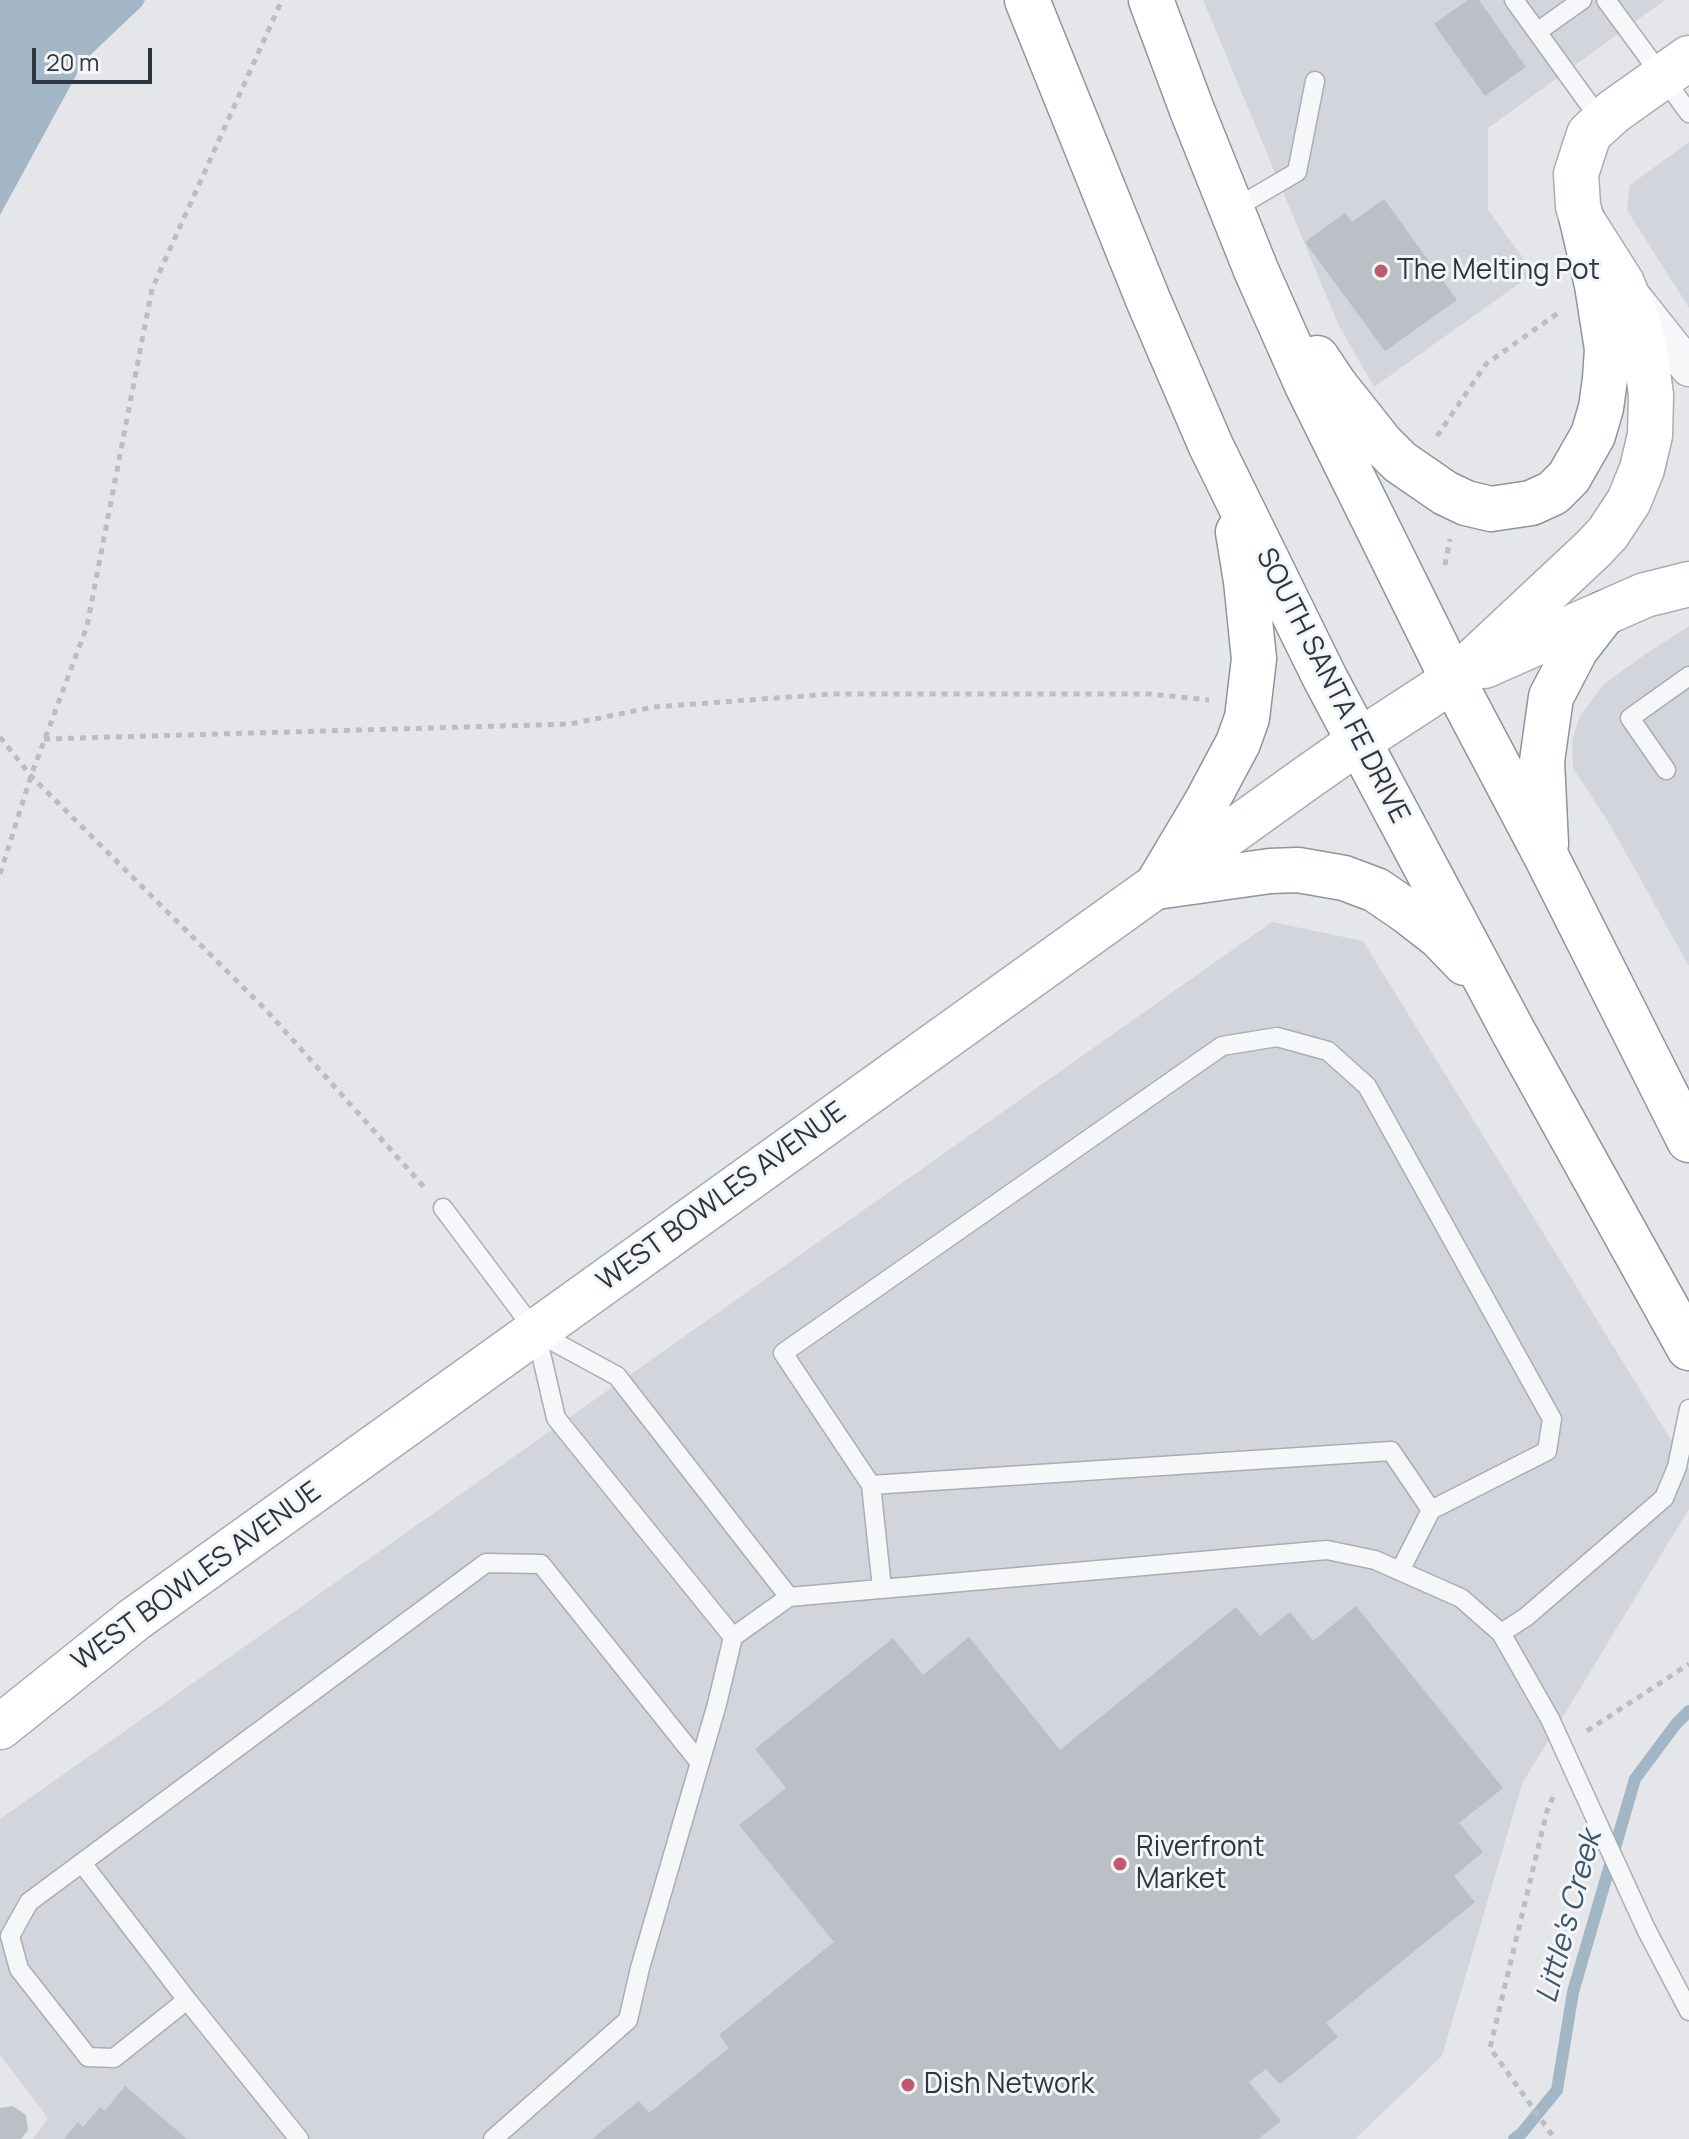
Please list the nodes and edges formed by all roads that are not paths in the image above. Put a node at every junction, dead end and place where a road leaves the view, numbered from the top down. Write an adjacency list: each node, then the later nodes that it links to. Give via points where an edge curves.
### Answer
1 (1027, 0): 16 (main road, SOUTH SANTA FE DRIVE, via 1149,302)
2 (1151, 0): 11 (main road)
3 (1514, 0): 6 (lane)
4 (1582, 0): 6 (lane)
5 (1606, 0): 7 (lane)
6 (1537, 32): 10 (lane)
7 (1676, 68): 9 (lane); 10 (main road)
8 (1315, 81): 11 (lane, via 1297,172)
9 (1689, 113)
10 (1596, 128): 12 (main road, via 1576,174)
11 (1232, 210): 13 (main road)
12 (1582, 220): 13 (main road, via 1607,349 1601,408 1593,435 1569,477 1553,493 1507,508 1466,503 1400,462 1335,385); 14 (main road, WEST BOWLES AVENUE)
13 (1256, 270): 20 (main road)
14 (1622, 283): 15 (street); 20 (main road, WEST BOWLES AVENUE, via 1638,322 1651,395 1648,450 1635,486 1593,549)
15 (1689, 368)
16 (1229, 482): 21 (main road, SOUTH SANTA FE DRIVE); 24 (main road, via 1254,659 1247,718 1206,803)
17 (1689, 584): 18 (main road, WEST BOWLES AVENUE)
18 (1604, 613): 20 (main road, WEST BOWLES AVENUE); 23 (main road, via 1576,649 1551,697 1542,761)
19 (1689, 676): 22 (lane, via 1630,718)
20 (1453, 680): 21 (main road, WEST BOWLES AVENUE); 23 (main road)
21 (1358, 742): 24 (main road, WEST BOWLES AVENUE); 25 (main road, SOUTH SANTA FE DRIVE)
22 (1666, 770)
23 (1547, 858): 26 (main road)
24 (1156, 887): 25 (main road, via 1270,871 1344,878 1376,890 1408,912); 28 (main road, WEST BOWLES AVENUE)
25 (1494, 994): 29 (main road, SOUTH SANTA FE DRIVE)
26 (1689, 1140)
27 (443, 1208): 28 (lane)
28 (536, 1332): 35 (lane, via 617,1376); 37 (lane, via 556,1418); 38 (main road, WEST BOWLES AVENUE, via 135,1619)
29 (1689, 1348)
30 (1689, 1409): 36 (lane, via 1677,1467 1664,1498)
31 (871, 1485): 32 (lane, via 1391,1451); 32 (lane, via 783,1353 1222,1046 1277,1037 1328,1051 1367,1086 1552,1419 1547,1451); 34 (lane)
32 (1431, 1510): 33 (lane)
33 (1400, 1571): 34 (lane, via 1327,1550); 36 (lane, via 1461,1598)
34 (882, 1588): 35 (lane)
35 (789, 1597): 37 (lane)
36 (1501, 1633): 42 (lane, bridge, via 1550,1719)
37 (733, 1637): 39 (lane)
38 (0, 1727)
39 (700, 1763): 40 (lane, via 541,1564 486,1563); 44 (lane, via 628,2020)
40 (82, 1863): 41 (lane); 41 (lane, via 29,1902 10,1936 19,1969 88,2057 114,2058)
41 (187, 2000): 43 (lane)
42 (1689, 2011)
43 (299, 2139)
44 (493, 2139)

